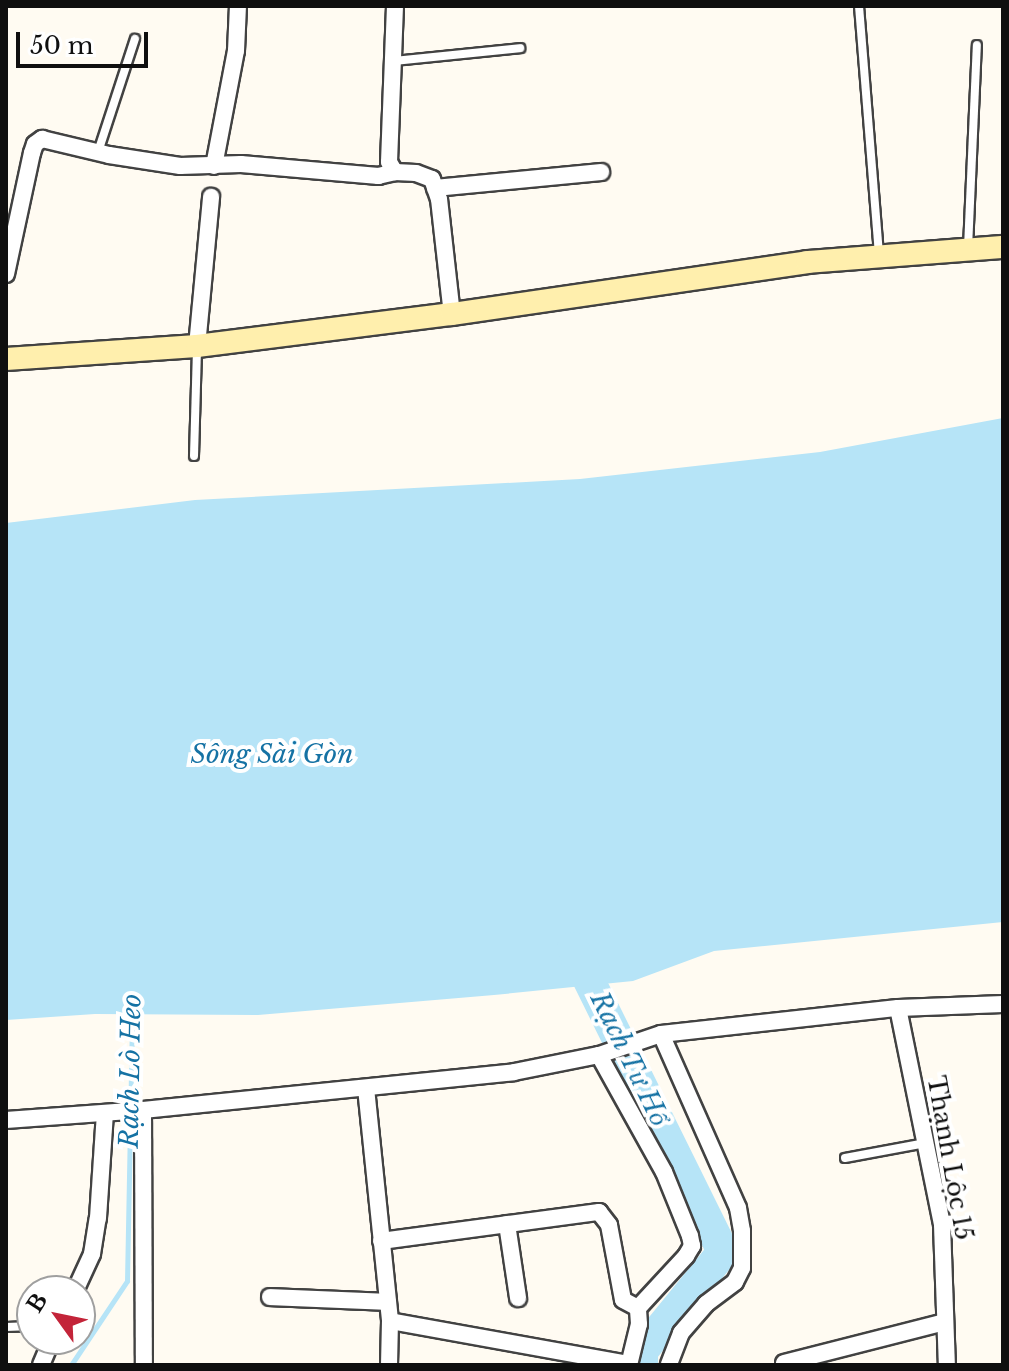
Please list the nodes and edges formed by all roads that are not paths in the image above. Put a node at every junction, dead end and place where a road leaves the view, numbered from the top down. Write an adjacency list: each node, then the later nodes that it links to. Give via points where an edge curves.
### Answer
1 (238, 6): 9 (street, via 236,51)
2 (395, 6): 7 (street)
3 (859, 6): 16 (lane)
4 (135, 39): 8 (lane)
5 (977, 45): 15 (lane)
6 (520, 48): 7 (lane)
7 (393, 61): 10 (street, via 389,162)
8 (98, 152): 9 (street, via 180,166); 17 (street, via 42,139 35,144)
9 (214, 166): 10 (street, via 378,176)
10 (395, 172): 12 (street, via 432,179)
11 (601, 172): 12 (street)
12 (435, 188): 18 (street)
13 (211, 197): 19 (street)
14 (1003, 247): 15 (street)
15 (968, 249): 16 (street)
16 (879, 256): 18 (street, via 682,278)
17 (6, 274)
18 (452, 314): 19 (street)
19 (197, 346): 20 (street); 21 (lane)
20 (6, 359)
21 (194, 456)
22 (1003, 1004): 23 (street)
23 (898, 1008): 24 (street); 30 (street, Thạnh Lộc 15)
24 (655, 1036): 25 (street); 45 (street, via 738,1208 742,1231 742,1268 735,1282 681,1333)
25 (605, 1053): 26 (street, via 514,1072); 38 (street, via 664,1172 692,1246 665,1284)
26 (366, 1088): 27 (street); 33 (street)
27 (142, 1110): 28 (street); 42 (street)
28 (111, 1112): 29 (street); 34 (street, via 92,1254)
29 (6, 1120)
30 (926, 1143): 31 (lane); 40 (street, Thạnh Lộc 15, via 942,1225)
31 (845, 1158)
32 (507, 1224): 33 (street); 36 (street); 38 (street, via 599,1212 609,1225 623,1300)
33 (381, 1241): 37 (street)
34 (82, 1275)
35 (270, 1297): 37 (street)
36 (518, 1298)
37 (388, 1302): 39 (street)
38 (638, 1308): 44 (street)
39 (390, 1321): 43 (street); 44 (street)
40 (945, 1322): 41 (street); 46 (street, Thạnh Lộc 15)
41 (784, 1363)
42 (144, 1365)
43 (389, 1365)
44 (629, 1365)
45 (669, 1365)
46 (947, 1365)

